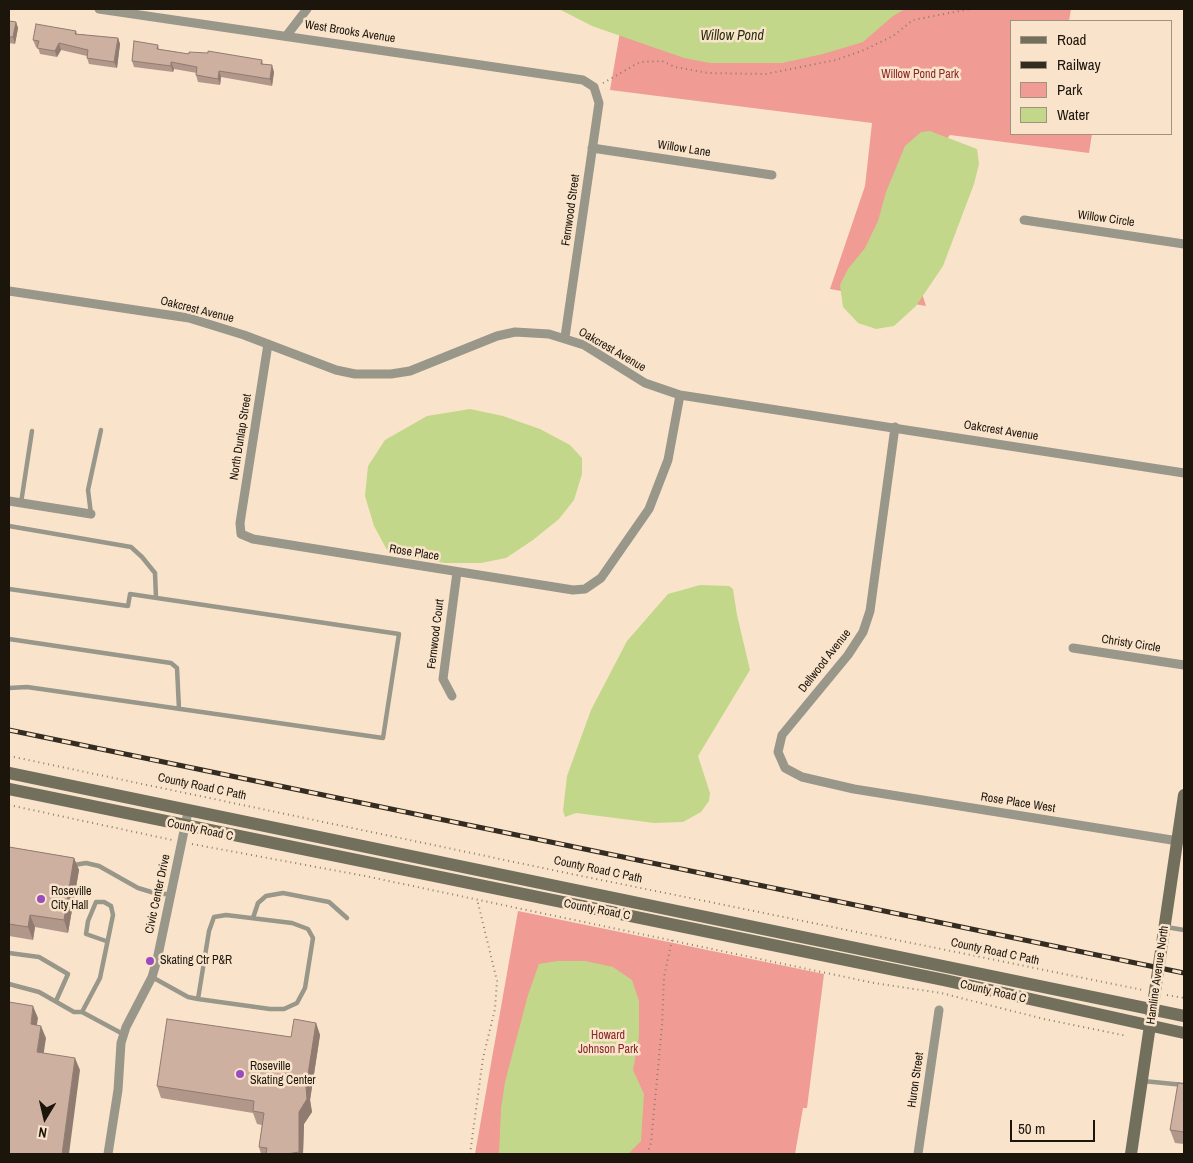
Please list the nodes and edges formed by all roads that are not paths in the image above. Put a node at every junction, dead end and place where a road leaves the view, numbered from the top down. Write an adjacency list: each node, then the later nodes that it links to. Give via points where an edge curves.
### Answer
1 (99, 9): 3 (street, West Brooks Avenue)
2 (307, 9): 3 (street)
3 (287, 35): 4 (street, West Brooks Avenue, via 583,80)
4 (594, 88): 5 (street, Fernwood Street, via 599,103)
5 (592, 148): 6 (street, Willow Lane); 10 (street, Fernwood Street)
6 (772, 175)
7 (1024, 220): 8 (street, Willow Circle)
8 (1184, 244)
9 (9, 292): 11 (street, Oakcrest Avenue, via 189,318)
10 (565, 338): 11 (street, Oakcrest Avenue, via 532,332 497,336 410,371 372,376 336,370); 12 (street, Oakcrest Avenue, via 584,345 645,383)
11 (268, 344): 21 (street, North Dunlap Street, via 240,523)
12 (680, 395): 13 (street, Oakcrest Avenue); 22 (street, Rose Place, via 668,460 649,509 601,578 585,588 573,590)
13 (895, 427): 16 (street, Oakcrest Avenue); 32 (street, Dellwood Avenue, via 870,610 863,632 784,732 779,743 780,760 791,774)
14 (101, 430): 19 (lane, via 88,490)
15 (32, 432): 18 (lane)
16 (1184, 473)
17 (9, 502): 18 (street)
18 (21, 503): 19 (street)
19 (91, 514)
20 (9, 526): 24 (lane, via 131,547 155,572)
21 (241, 534): 22 (street, Rose Place, via 253,539)
22 (456, 572): 29 (street, Fernwood Court, via 443,678)
23 (9, 589): 24 (lane, via 128,606 130,594)
24 (156, 598): 30 (lane, via 399,634 382,738)
25 (9, 639): 30 (lane, via 171,663 177,668)
26 (1073, 648): 27 (street, Christy Circle)
27 (1184, 665)
28 (9, 688): 30 (lane, via 27,687)
29 (452, 696)
30 (179, 709)
31 (9, 773): 35 (main road, County Road C)
32 (854, 789): 37 (street, Rose Place West)
33 (9, 790): 36 (main road, County Road C)
34 (1184, 795): 37 (main road, Hamline Avenue North)
35 (188, 812): 36 (street, Civic Center Drive); 51 (main road, County Road C)
36 (185, 826): 39 (street, Civic Center Drive); 54 (main road, County Road C)
37 (1180, 845): 42 (main road, Hamline Avenue North)
38 (74, 864): 39 (lane, via 99,866 148,892)
39 (171, 894): 46 (street, Civic Center Drive)
40 (253, 918): 41 (lane, via 258,903 266,896 283,893 329,902); 48 (lane, via 214,917 208,931); 48 (lane, via 292,923 308,929 313,938 305,988 297,1003 284,1009 270,1009)
41 (347, 918)
42 (1165, 926): 43 (lane); 51 (main road, Hamline Avenue North)
43 (1184, 930)
44 (106, 941): 44 (lane, via 113,914 111,906 96,902 86,934); 52 (lane, via 100,978)
45 (9, 953): 49 (lane, via 39,957 68,974)
46 (152, 977): 48 (lane, via 188,997); 56 (street, Civic Center Drive)
47 (9, 984): 49 (lane, via 39,992)
48 (198, 999)
49 (56, 1001): 52 (lane, via 74,1012)
50 (939, 1010): 60 (street, Huron Street)
51 (1152, 1010): 53 (main road, County Road C); 54 (main road, Hamline Avenue North)
52 (82, 1012): 56 (lane)
53 (1184, 1016)
54 (1150, 1025): 55 (main road, County Road C); 57 (main road, Hamline Avenue North)
55 (1184, 1033)
56 (124, 1034): 59 (street, Civic Center Drive)
57 (1142, 1081): 58 (lane); 61 (main road, Hamline Avenue North)
58 (1184, 1085)
59 (108, 1154)
60 (918, 1154)
61 (1131, 1154)

